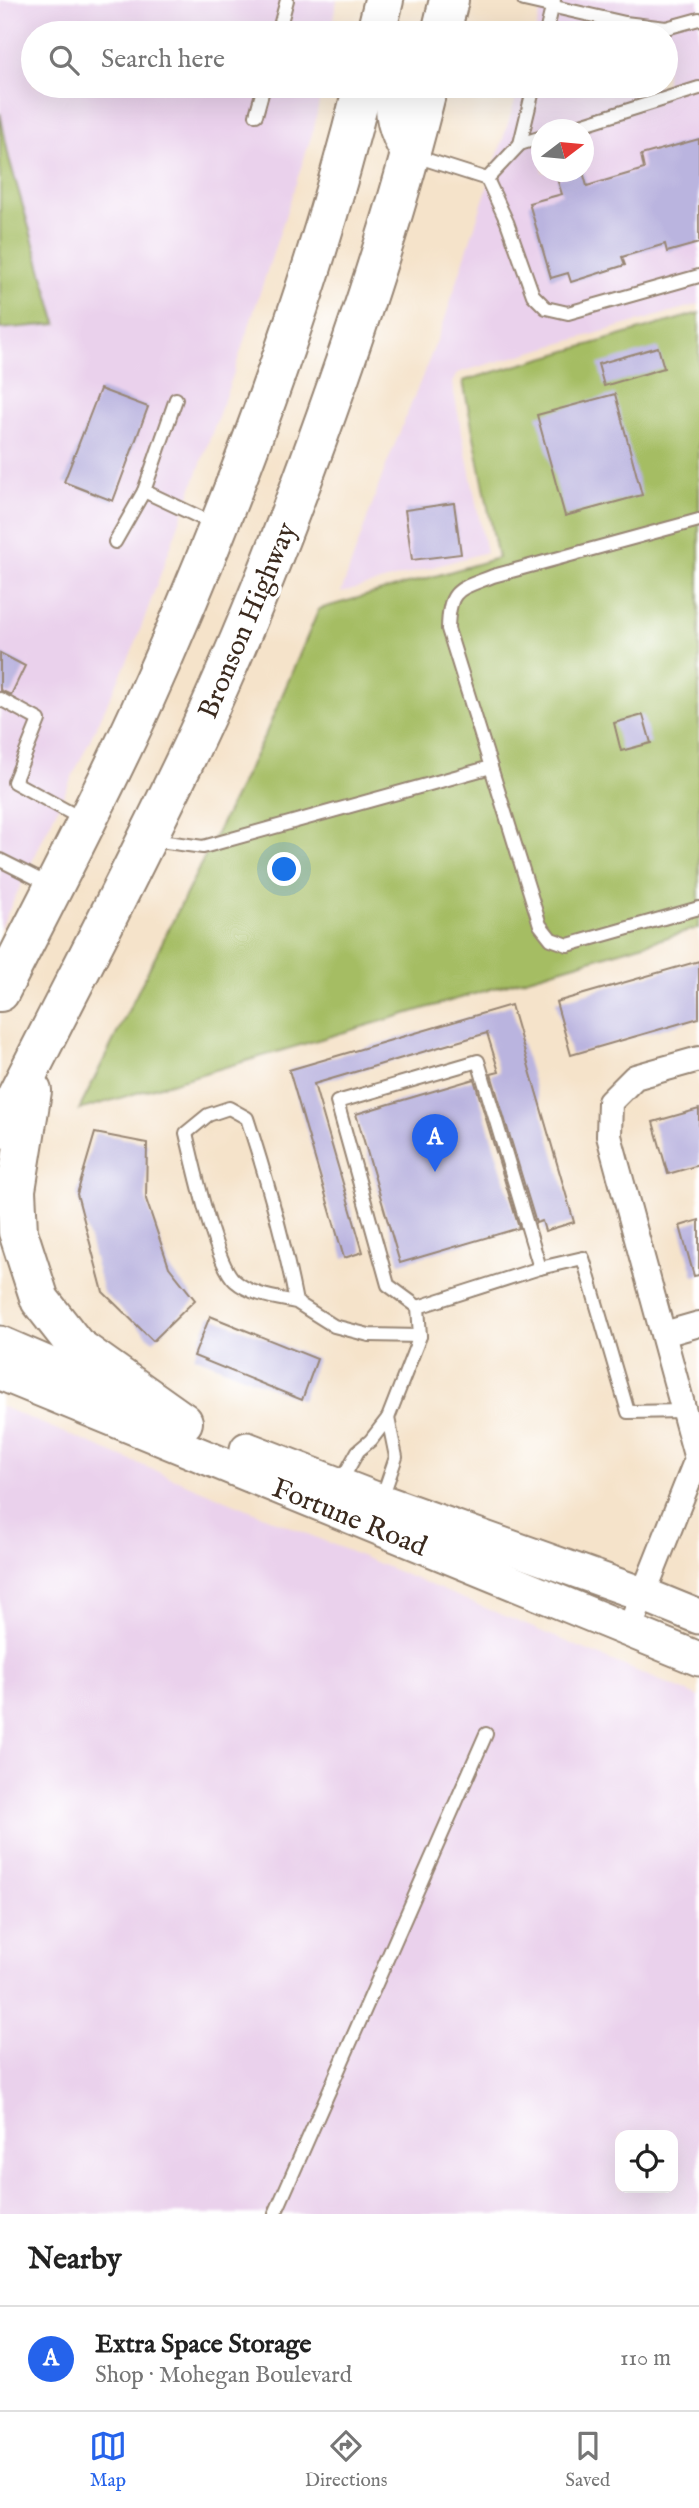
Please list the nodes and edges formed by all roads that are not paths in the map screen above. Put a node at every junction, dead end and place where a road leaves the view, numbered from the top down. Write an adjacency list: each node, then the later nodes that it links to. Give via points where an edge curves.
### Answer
1 (287, 0): 8 (lane)
2 (384, 0): 9 (highway)
3 (397, 0): 10 (highway)
4 (449, 0): 11 (highway)
5 (524, 0): 6 (lane)
6 (553, 3): 12 (lane); 13 (lane)
7 (699, 19): 14 (lane)
8 (281, 21)
9 (379, 21)
10 (401, 21)
11 (444, 21)
12 (549, 21)
13 (618, 21)
14 (678, 25)
15 (699, 88): 16 (lane)
16 (678, 95)
17 (261, 98): 23 (lane)
18 (360, 98): 33 (highway, via 274,379)
19 (396, 98): 27 (highway, via 394,114)
20 (425, 98): 27 (highway, Bronson Highway)
21 (531, 98): 26 (lane)
22 (667, 98): 24 (lane)
23 (256, 116)
24 (594, 121)
25 (531, 140): 26 (lane)
26 (520, 144): 28 (lane)
27 (411, 154): 28 (lane); 38 (highway, Bronson Highway, via 370,289 295,503 205,719)
28 (487, 179): 29 (lane, via 533,295 546,308 568,313)
29 (699, 276)
30 (176, 399): 31 (lane)
31 (144, 491): 33 (lane); 34 (lane)
32 (699, 520): 36 (lane, via 461,589 449,606 448,629)
33 (218, 526): 37 (highway)
34 (115, 542)
35 (0, 699): 37 (lane, via 39,720 14,782)
36 (491, 767): 38 (lane, via 204,847); 41 (lane, via 540,925 551,939 568,945)
37 (86, 821): 40 (highway)
38 (146, 839): 43 (highway, Bronson Highway)
39 (0, 860): 40 (lane)
40 (53, 887): 42 (highway, via 13,956)
41 (699, 908)
42 (0, 992)
43 (40, 1049): 45 (highway, Bronson Highway); 56 (highway, via 16,1190 18,1232 40,1300 76,1346)
44 (699, 1059): 50 (street, via 635,1077 610,1102 609,1136)
45 (0, 1129)
46 (540, 1268): 48 (lane); 48 (lane, via 478,1061 337,1102 388,1286); 54 (lane, via 583,1258 628,1412)
47 (296, 1302): 47 (lane, via 247,1118 229,1108 208,1115 186,1133 222,1259 234,1281 260,1294); 51 (lane, via 334,1326 369,1335)
48 (418, 1307): 51 (lane)
49 (699, 1324): 50 (street)
50 (664, 1334): 54 (street)
51 (420, 1336): 55 (lane)
52 (0, 1343): 56 (main road, Fortune Road)
53 (0, 1373): 61 (main road, Fortune Road)
54 (684, 1411): 59 (street, via 697,1460)
55 (388, 1418): 57 (lane, via 358,1451); 58 (lane, via 396,1457)
56 (183, 1422): 57 (main road, Fortune Road)
57 (340, 1485): 58 (main road, Fortune Road)
58 (381, 1501): 59 (main road, Fortune Road)
59 (645, 1595): 60 (main road, Fortune Road); 61 (street)
60 (699, 1617)
61 (629, 1630): 62 (main road, Fortune Road)
62 (699, 1659)
63 (485, 1734): 64 (lane)
64 (275, 2214)

